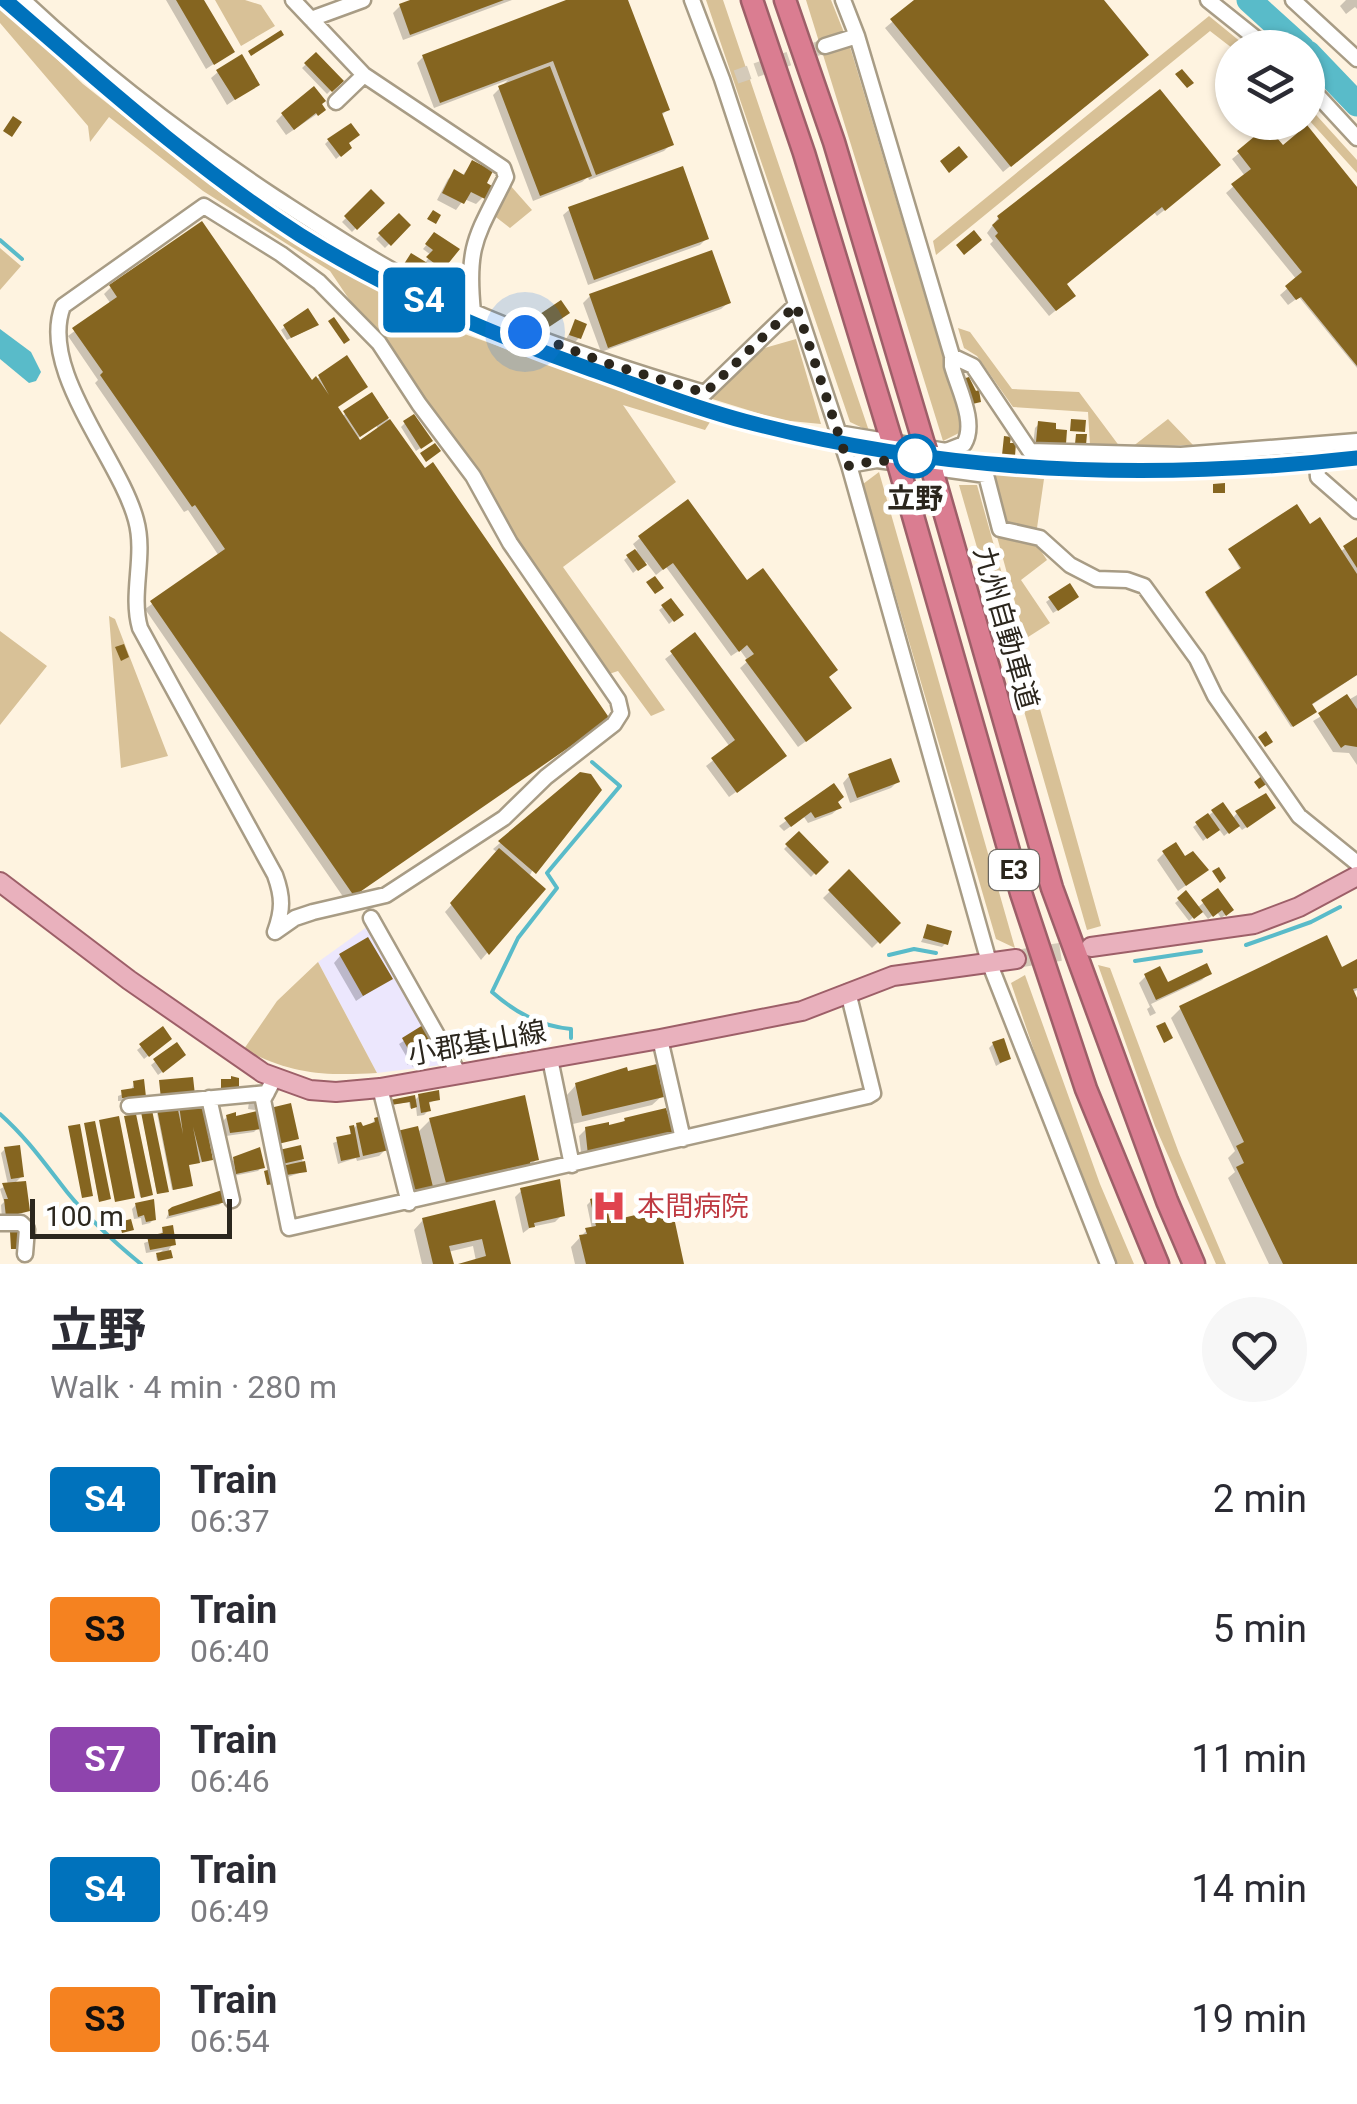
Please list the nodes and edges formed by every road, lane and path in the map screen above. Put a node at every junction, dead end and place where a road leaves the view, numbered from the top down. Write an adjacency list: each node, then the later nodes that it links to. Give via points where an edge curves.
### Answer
1 (23, 0): 20 (street, via 220,160 354,250)
2 (293, 0): 10 (street)
3 (363, 0): 10 (street)
4 (692, 0): 19 (street, via 729,78)
5 (752, 0): 50 (highway, E3, bridge, via 899,467 1020,893 1086,1089)
6 (785, 0): 51 (highway, 九州自動車道 / E3, bridge, via 834,142 1052,888)
7 (843, 0): 12 (street)
8 (1208, 0): 11 (street)
9 (1292, 0): 14 (street)
10 (311, 19): 15 (street)
11 (1246, 30)
12 (856, 36): 13 (street); 21 (street)
13 (824, 46)
14 (1357, 59)
15 (364, 75): 16 (street); 20 (street, via 503,168 506,177 472,248)
16 (336, 102)
17 (1325, 103): 18 (street)
18 (1357, 138)
19 (796, 305): 20 (street, via 705,393); 22 (street)
20 (474, 312)
21 (952, 356): 22 (street, via 969,424 964,444 946,451); 24 (street, via 974,366 1030,451 1181,455)
22 (838, 434): 25 (street)
23 (1357, 441): 24 (street)
24 (1316, 446): 26 (street, via 1318,477)
25 (849, 466): 27 (street, via 878,460 986,475 1000,528 1040,538 1098,579 1144,586 1299,816); 34 (street)
26 (1357, 511)
27 (1357, 863)
28 (1357, 876): 32 (main road, via 1254,924)
29 (0, 882): 39 (main road, 小郡基山線)
30 (371, 918): 38 (street)
31 (275, 932): 31 (street, via 282,912 275,876 140,628 135,516 68,378 57,326 63,306 204,206 319,282 379,343 473,476 621,712 504,818 426,870 386,895 294,918)
32 (1091, 948)
33 (1016, 958): 34 (main road, 小郡基山線)
34 (989, 962): 35 (main road, 小郡基山線, via 893,976); 49 (street)
35 (848, 992): 36 (main road, 小郡基山線, via 802,1011); 43 (street, via 873,1093)
36 (660, 1040): 37 (main road, 小郡基山線); 43 (street)
37 (550, 1058): 38 (main road, 小郡基山線); 44 (street)
38 (459, 1074): 40 (main road, 小郡基山線)
39 (271, 1086): 40 (main road, 小郡基山線); 41 (street); 46 (street, via 263,1100 290,1228)
40 (380, 1088): 46 (street)
41 (209, 1098): 42 (street); 45 (street)
42 (129, 1106)
43 (683, 1139): 44 (street)
44 (572, 1165): 46 (street)
45 (232, 1200)
46 (409, 1203)
47 (1, 1219): 48 (street, via 27,1229)
48 (25, 1254)
49 (1108, 1264)
50 (1158, 1264)
51 (1194, 1264)

